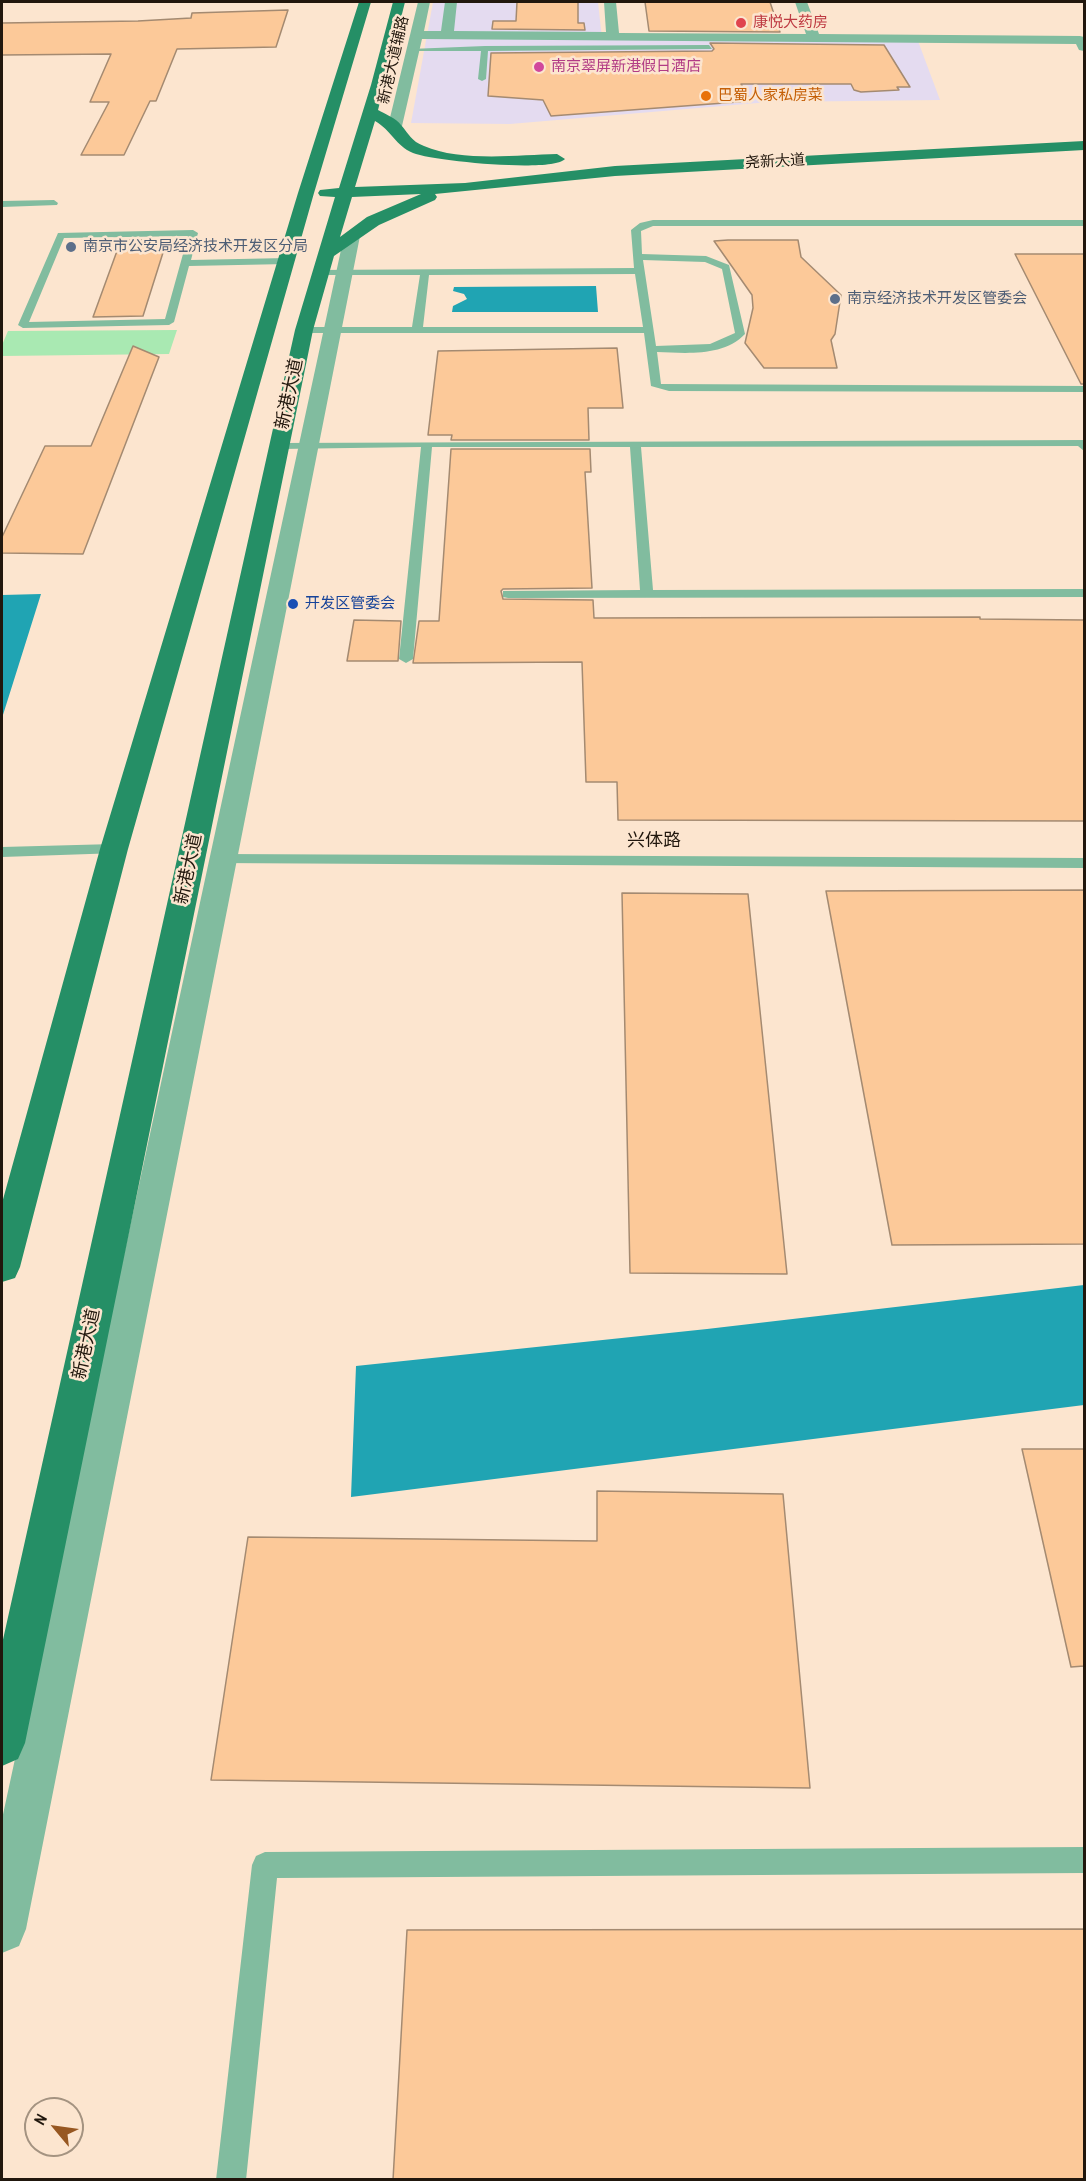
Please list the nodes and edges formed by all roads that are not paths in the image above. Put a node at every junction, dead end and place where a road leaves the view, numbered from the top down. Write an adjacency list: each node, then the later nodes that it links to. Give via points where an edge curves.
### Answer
1 (365, 2): 22 (main road)
2 (399, 2): 15 (main road)
3 (424, 2): 10 (street, 新港大道辅路)
4 (452, 2): 7 (street)
5 (610, 2): 8 (street)
6 (801, 2): 9 (street)
7 (447, 35): 8 (street); 10 (street)
8 (613, 36): 9 (street)
9 (814, 37): 12 (street, via 1080,40)
10 (416, 42): 13 (lane); 16 (street, 新港大道辅路)
11 (709, 47): 13 (lane)
12 (1084, 47)
13 (485, 48): 14 (lane)
14 (482, 79)
15 (370, 112): 16 (main road, 尧新大道); 21 (main road)
16 (395, 126): 19 (main road, 尧新大道, via 397,136 405,144 424,153 469,159)
17 (1084, 132): 19 (main road, 尧新大道, via 959,136)
18 (1084, 146): 23 (main road, 尧新大道, via 615,171)
19 (604, 160): 20 (main road, 尧新大道)
20 (432, 169)
21 (354, 179): 22 (main road, 尧新大道); 23 (main road, 尧新大道); 28 (main road)
22 (309, 183): 29 (main road)
23 (465, 188): 28 (main road, 尧新大道, via 421,199 373,221)
24 (54, 203): 25 (lane)
25 (2, 204)
26 (1084, 223): 27 (lane, via 653,223 636,230)
27 (639, 257): 31 (lane); 36 (lane, via 706,259 726,267 740,334 729,344)
28 (335, 258): 32 (lane); 33 (street)
29 (287, 261): 30 (lane); 46 (main road)
30 (185, 263): 30 (lane, via 193,233 61,235 23,325 169,322)
31 (639, 271): 32 (lane); 34 (lane)
32 (424, 272): 35 (lane)
33 (318, 330): 35 (lane); 41 (street)
34 (648, 330): 35 (lane); 36 (lane)
35 (417, 331)
36 (651, 349): 37 (lane, via 657,386 669,388)
37 (1084, 389)
38 (427, 444): 39 (lane); 41 (lane); 45 (lane)
39 (634, 444): 40 (lane); 44 (lane)
40 (1084, 445)
41 (294, 446): 48 (street); 51 (main road, 新港大道)
42 (1084, 593): 44 (lane)
43 (508, 594): 44 (lane)
44 (647, 594)
45 (406, 659)
46 (114, 849): 47 (lane); 50 (main road)
47 (2, 852)
48 (223, 859): 49 (lane, 兴体路); 53 (street)
49 (1084, 863)
50 (2, 1267)
51 (2, 1743)
52 (1084, 1860): 54 (lane, via 265,1865)
53 (2, 1929)
54 (231, 2180)

